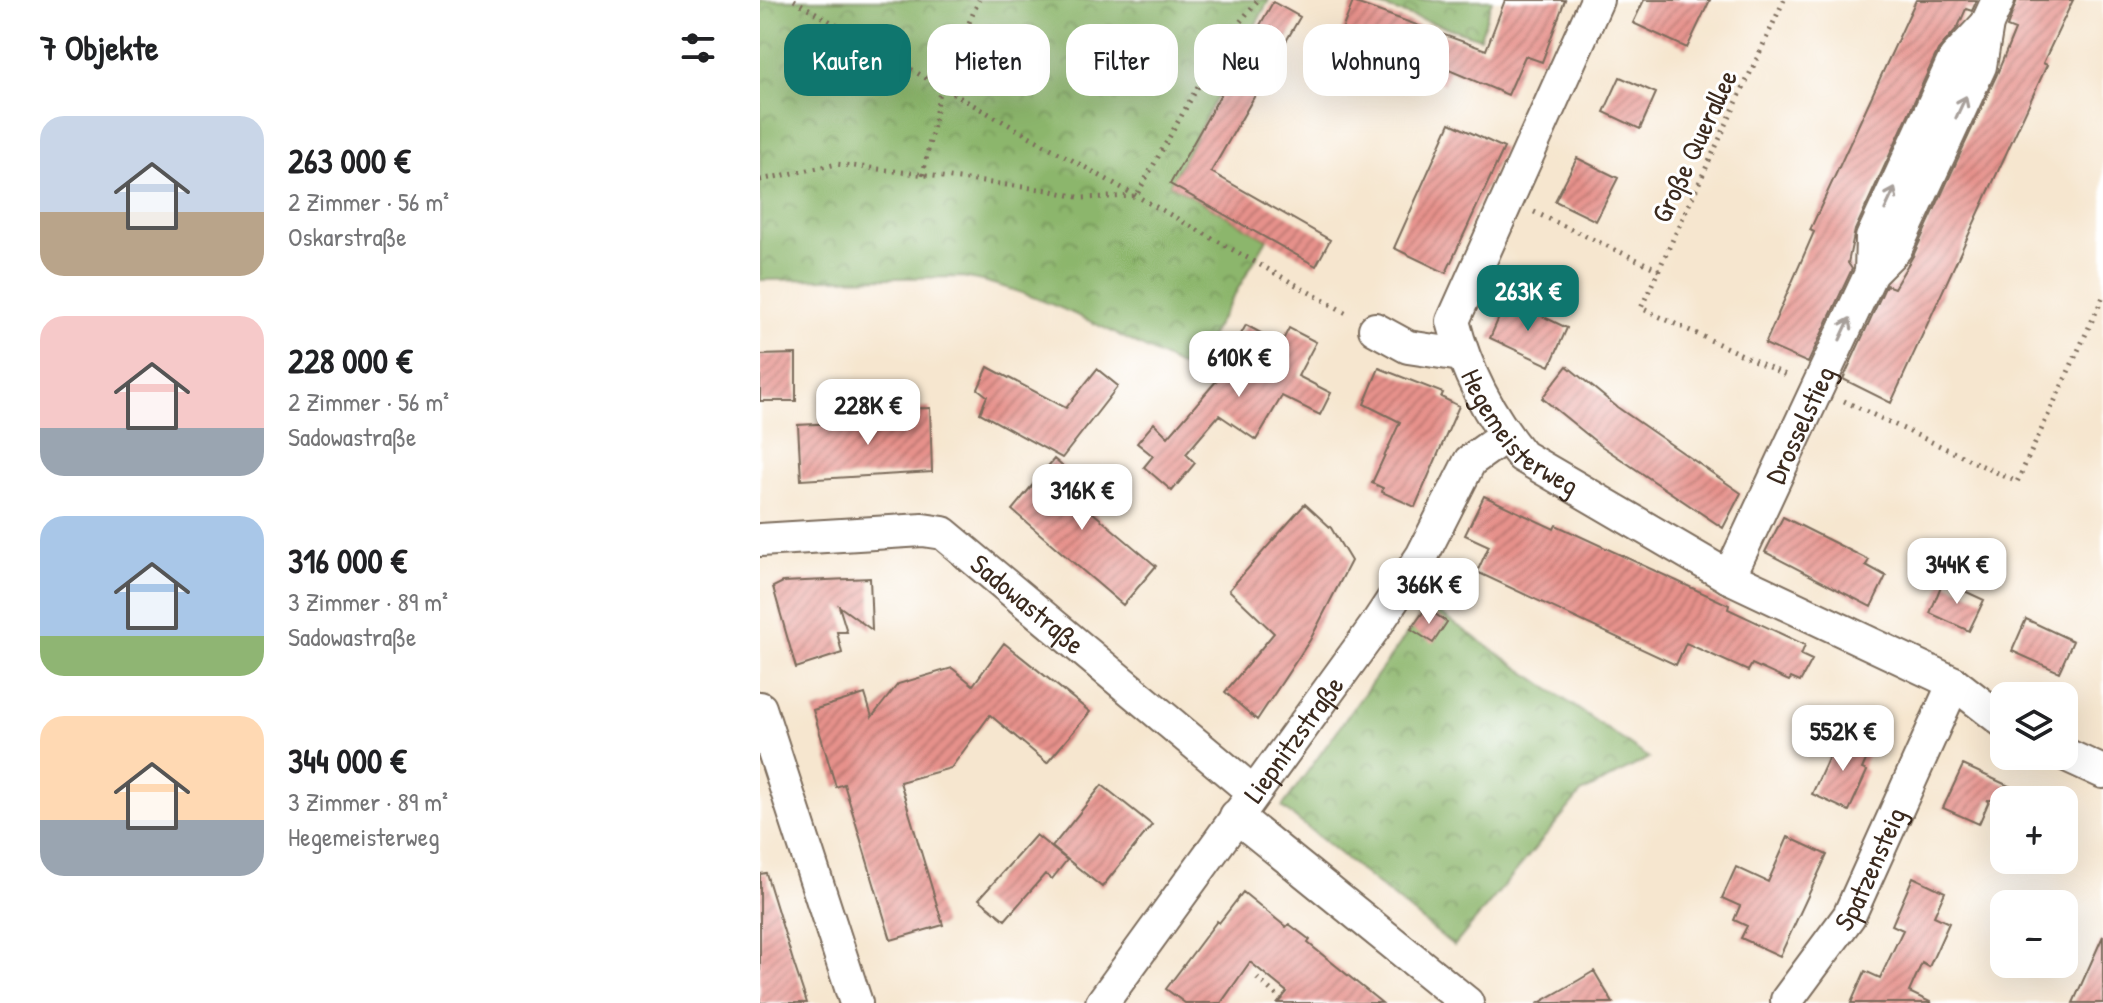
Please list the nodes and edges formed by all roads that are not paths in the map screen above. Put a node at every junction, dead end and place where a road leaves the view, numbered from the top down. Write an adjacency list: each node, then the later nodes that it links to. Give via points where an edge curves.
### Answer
1 (1597, 0): 4 (street, via 1453,321)
2 (1993, 12): 7 (street, Drosselstieg, one-way to 2, via 1871,273 1896,248 1980,66)
3 (1375, 329): 4 (street, Hegemeisterweg, via 1408,347)
4 (1461, 355): 5 (street, Hegemeisterweg)
5 (1505, 436): 7 (street, Hegemeisterweg, via 1522,456); 13 (street, Liepnitzstraße, via 1470,461 1422,556)
6 (760, 540): 13 (street, Sadowastraße, via 943,533)
7 (1729, 577): 8 (street, Hegemeisterweg)
8 (1954, 683): 10 (street, Hegemeisterweg); 14 (street, Spatzensteig, via 1849,916)
9 (760, 708): 15 (street)
10 (1990, 711)
11 (2078, 760): 12 (street)
12 (2103, 772)
13 (1245, 804): 16 (street, Liepnitzstraße); 17 (street, Sadowastraße)
14 (1787, 1000)
15 (856, 1003)
16 (1102, 1003)
17 (1467, 1003)

